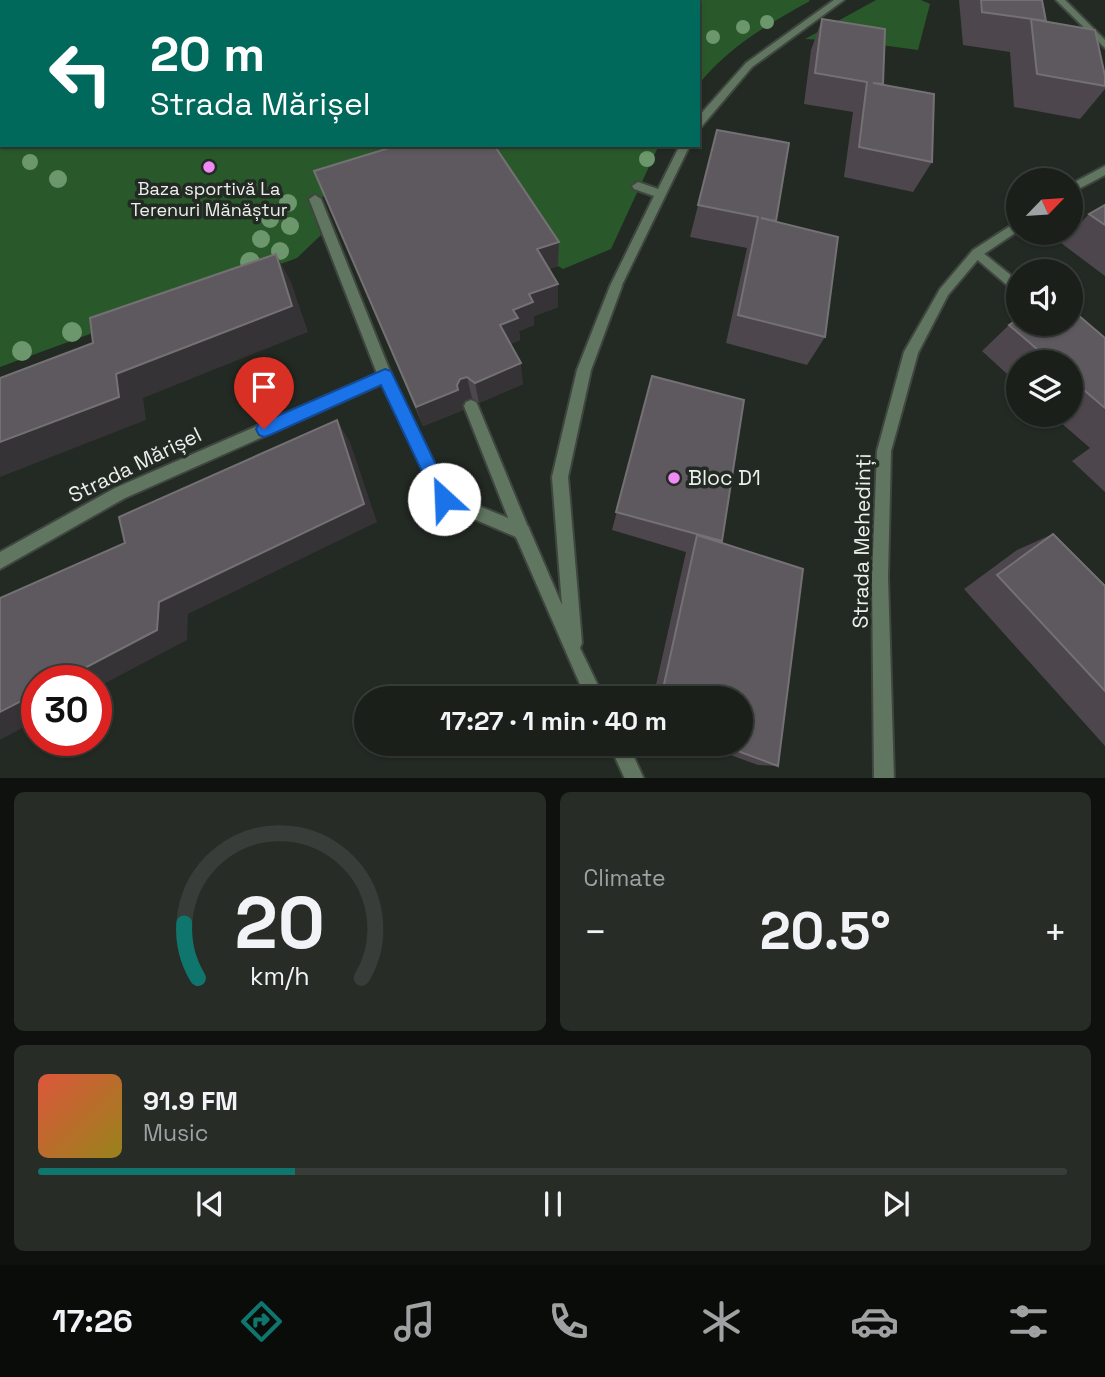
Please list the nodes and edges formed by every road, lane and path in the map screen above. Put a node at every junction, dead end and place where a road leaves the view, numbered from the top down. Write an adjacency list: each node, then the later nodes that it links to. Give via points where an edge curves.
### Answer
1 (840, 0): 4 (street, via 749,65)
2 (1060, 0): 3 (street)
3 (1105, 45)
4 (700, 122)
5 (684, 147): 9 (street)
6 (1105, 170): 7 (street)
7 (1083, 182)
8 (638, 186): 9 (street)
9 (661, 194): 18 (street, via 616,286 584,370 560,477)
10 (315, 199): 14 (street)
11 (1006, 233): 12 (street, Strada Mehedinți)
12 (977, 253): 13 (street); 22 (street, Strada Mehedinți, via 944,292 911,352 884,451 880,577)
13 (1006, 278)
14 (385, 376): 16 (street, via 444,499); 17 (street, Strada Mărișel, via 120,494)
15 (471, 406): 16 (street)
16 (522, 532): 18 (street)
17 (0, 561)
18 (574, 655): 19 (street)
19 (589, 686)
20 (624, 756): 21 (street)
21 (635, 778)
22 (884, 778)

